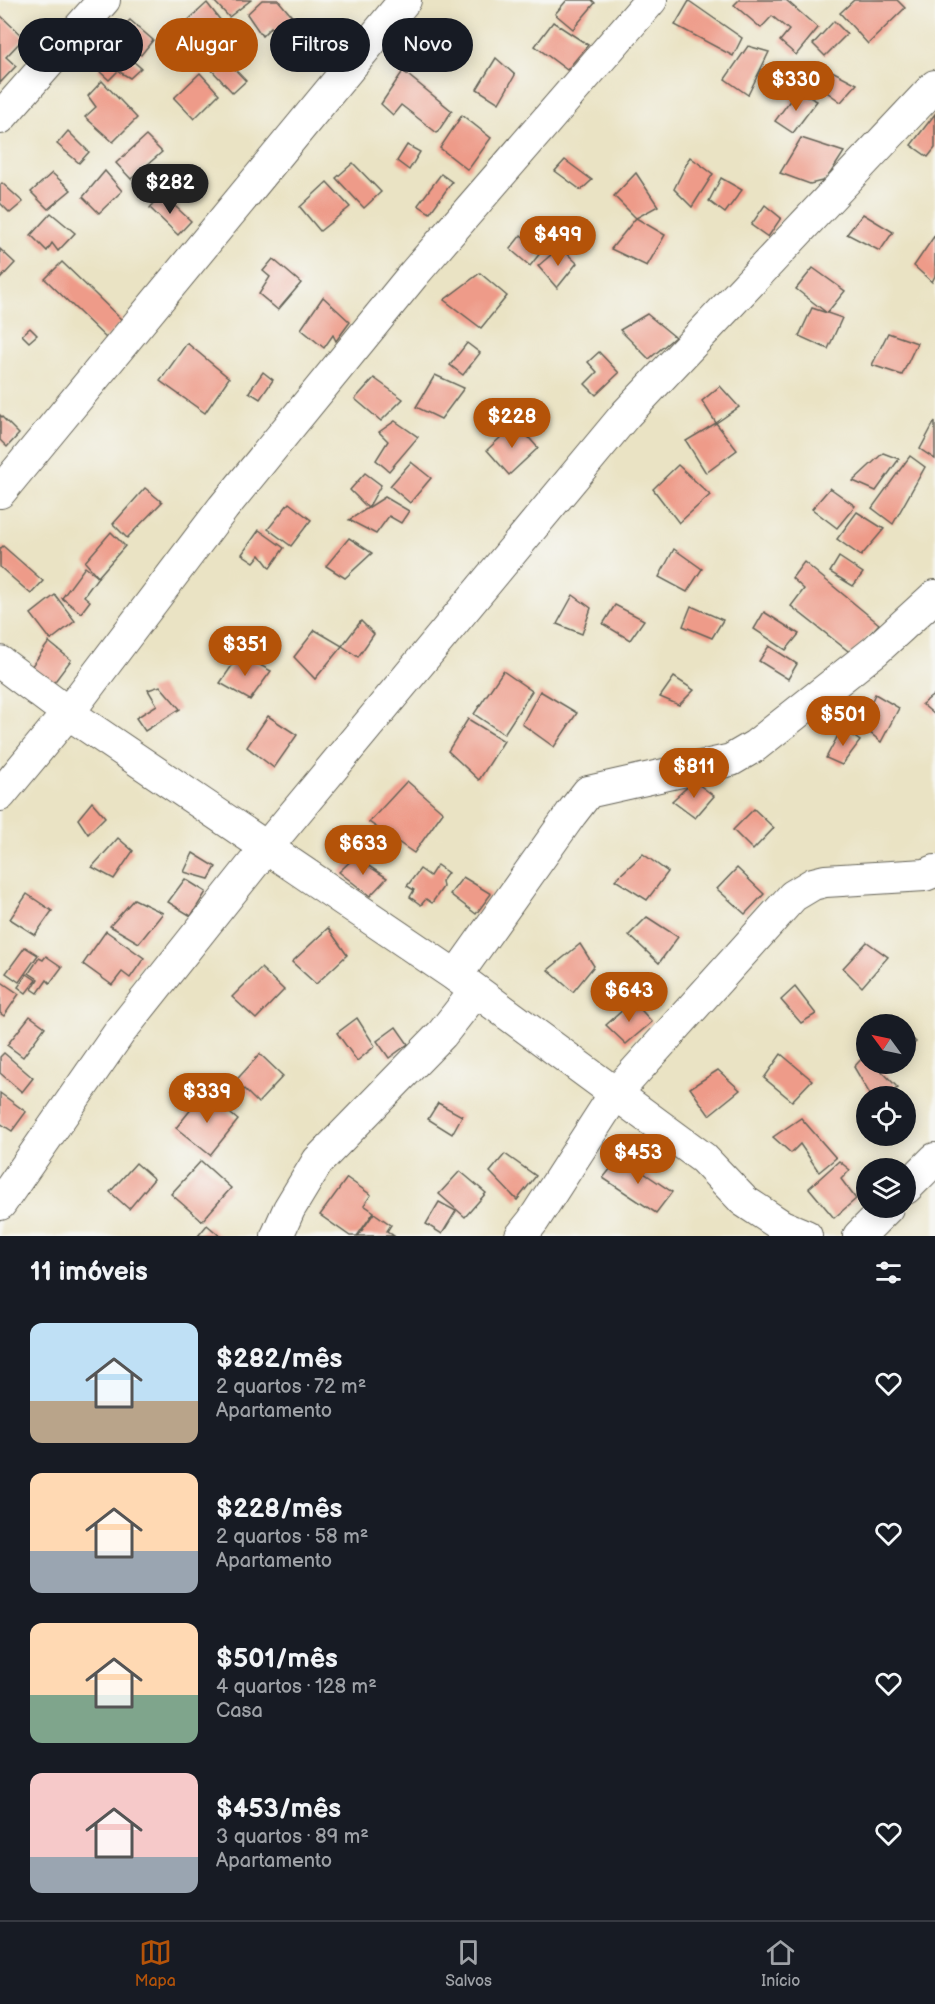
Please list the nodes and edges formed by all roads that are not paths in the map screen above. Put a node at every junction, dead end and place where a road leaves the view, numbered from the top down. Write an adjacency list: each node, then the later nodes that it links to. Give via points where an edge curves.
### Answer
1 (104, 0): 5 (street)
2 (405, 0): 6 (street)
3 (651, 0): 9 (street, via 413,276 237,490)
4 (935, 86): 11 (street, via 626,414)
5 (0, 118)
6 (0, 492)
7 (935, 596): 13 (street, via 875,651 755,746 731,760 588,792)
8 (0, 662): 9 (street)
9 (68, 713): 10 (street); 11 (street)
10 (0, 795)
11 (266, 848): 13 (street); 17 (street, via 119,1033)
12 (935, 871): 14 (street, via 925,875 825,881 794,896)
13 (466, 984): 14 (street); 19 (street, via 442,1034 318,1161 288,1209)
14 (615, 1094): 20 (street); 21 (street, via 703,1158 744,1201 782,1226)
15 (935, 1159): 16 (street)
16 (916, 1178)
17 (0, 1204)
18 (877, 1218): 22 (street)
19 (277, 1236)
20 (521, 1236)
21 (806, 1236)
22 (859, 1236)

